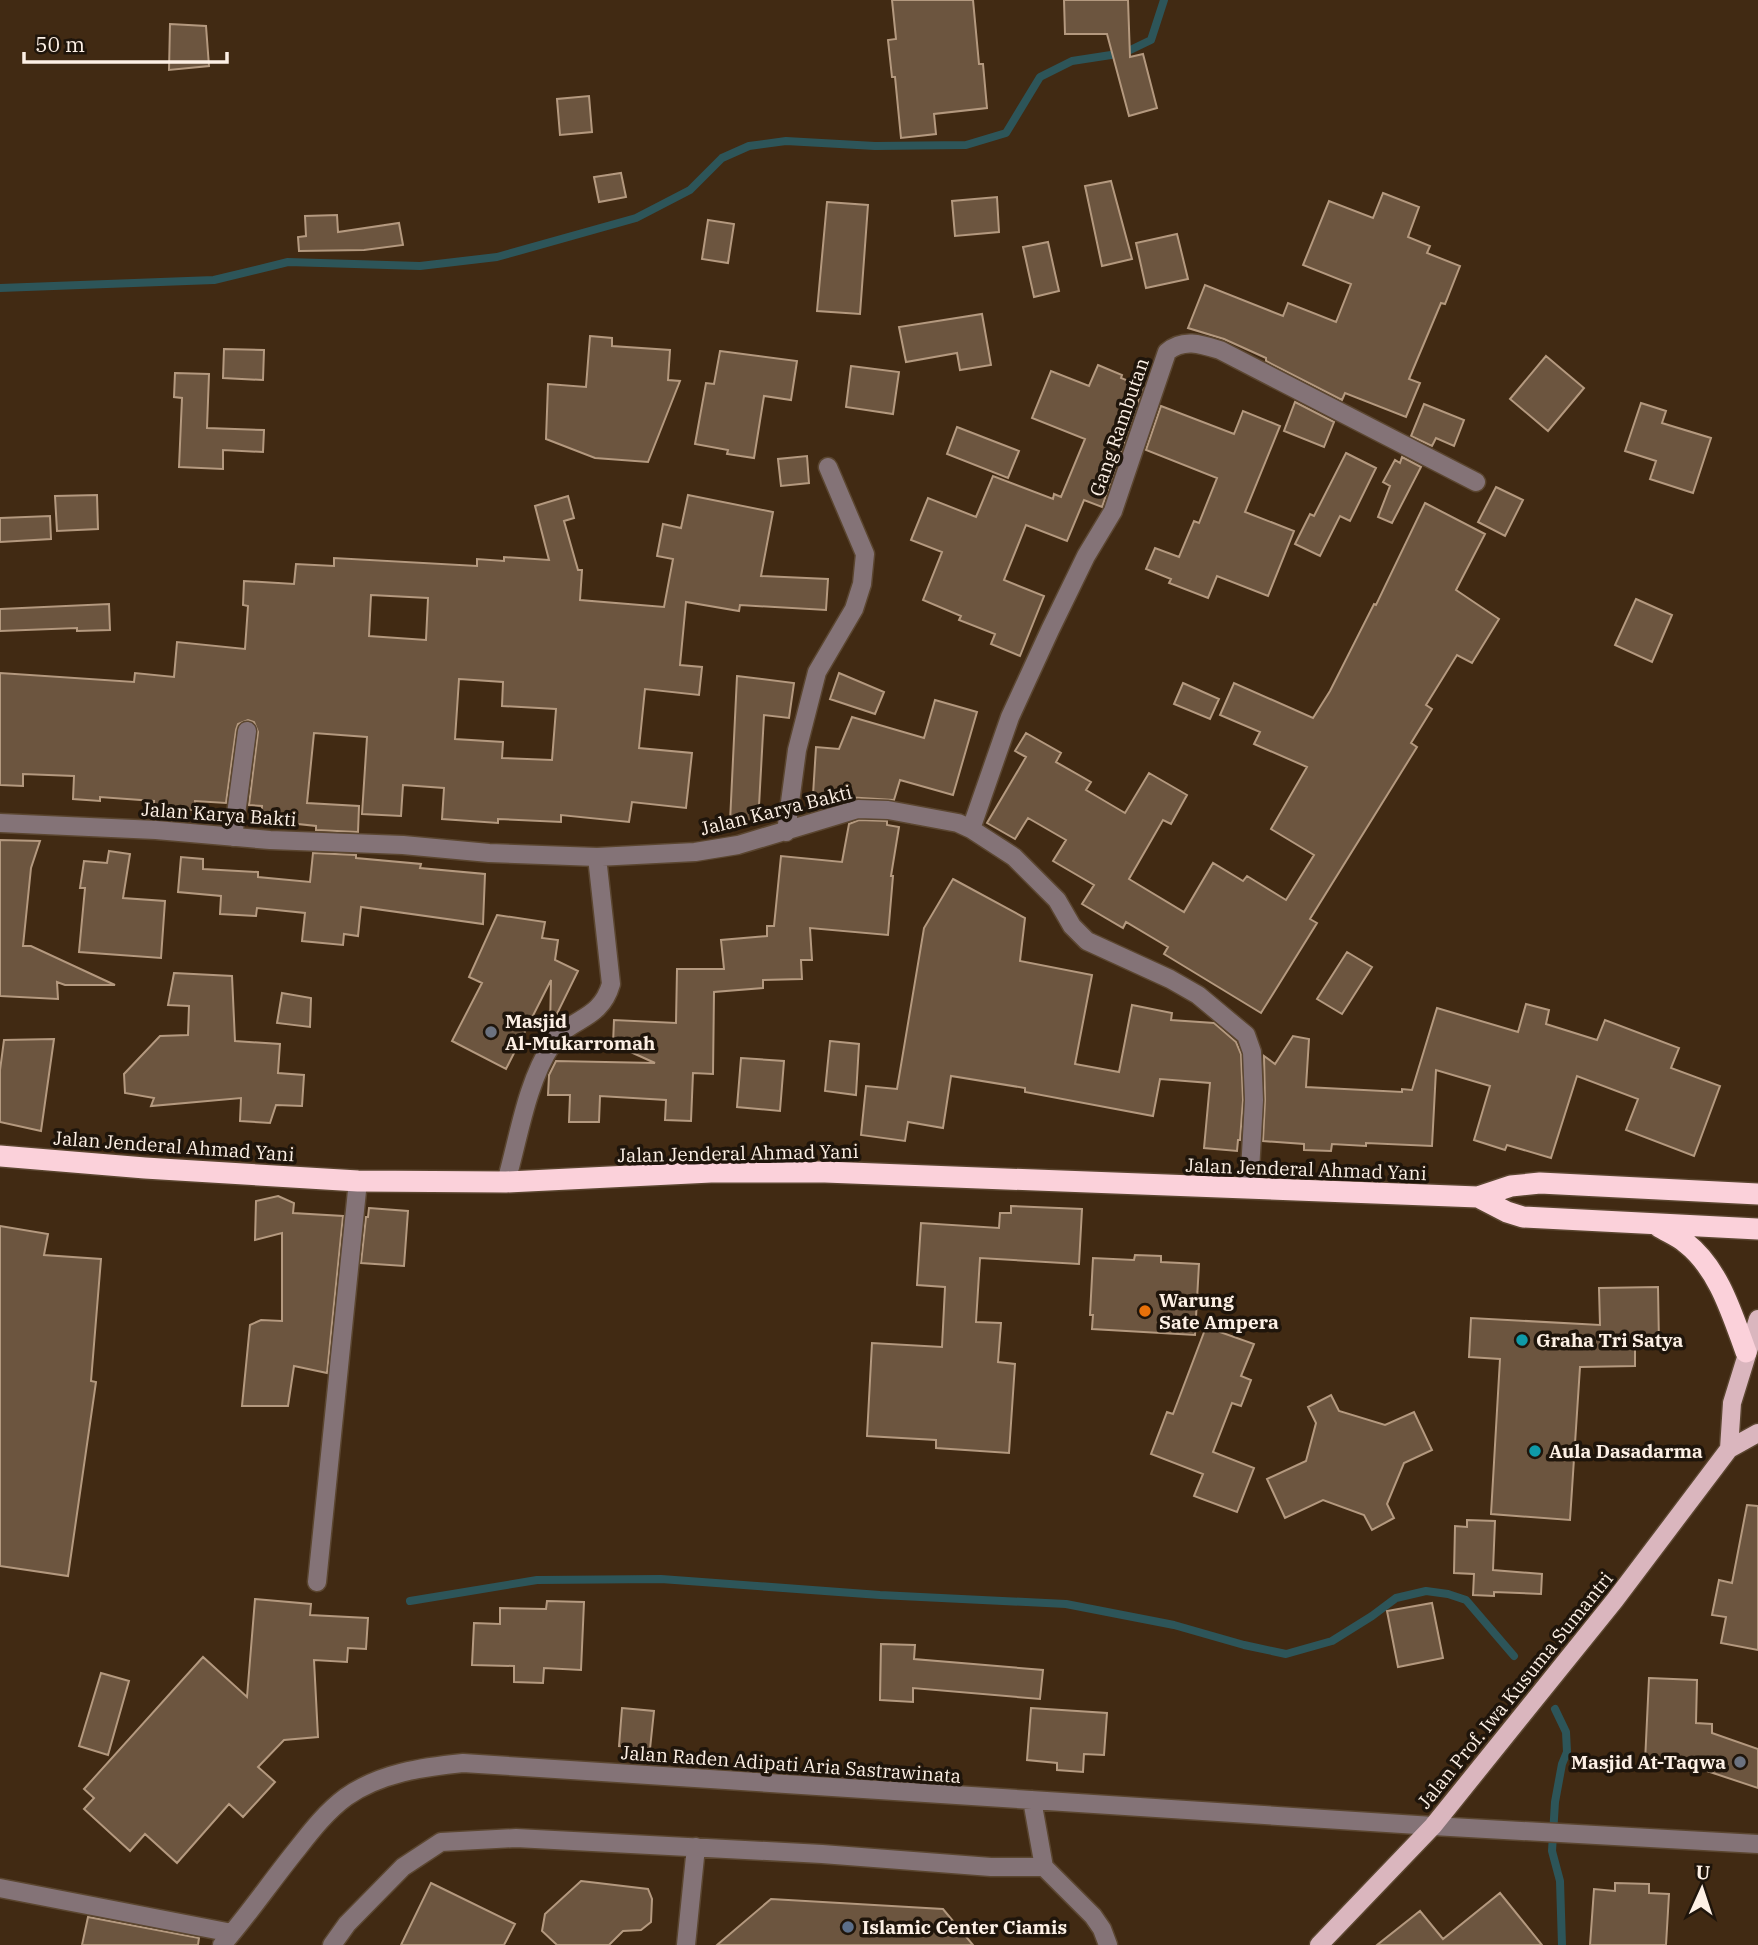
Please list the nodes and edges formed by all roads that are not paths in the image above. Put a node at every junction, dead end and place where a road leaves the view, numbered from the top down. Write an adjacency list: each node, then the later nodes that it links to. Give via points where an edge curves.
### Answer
1 (828, 467): 6 (street, via 864,554 862,584 854,609 817,672 797,750)
2 (1476, 482): 5 (street, Gang Rambutan, via 1220,351 1199,344 1174,347 1167,352 1113,511 1086,556 1010,717)
3 (247, 730): 7 (street)
4 (0, 823): 7 (street, Jalan Karya Bakti)
5 (971, 829): 6 (street, Jalan Karya Bakti, via 931,816 873,808 833,815); 12 (street, Jalan Karya Bakti, via 1014,857 1043,884 1087,942 1198,995 1246,1035 1254,1073)
6 (786, 832): 8 (street, Jalan Karya Bakti, via 695,852)
7 (233, 837): 8 (street, Jalan Karya Bakti)
8 (597, 857): 11 (street, via 611,984 594,1013 554,1041 538,1070)
9 (0, 1156): 10 (highway, Jalan Jenderal Ahmad Yani)
10 (358, 1181): 11 (highway, Jalan Jenderal Ahmad Yani); 21 (street)
11 (506, 1182): 12 (highway, Jalan Jenderal Ahmad Yani, via 813,1172)
12 (1249, 1189): 14 (highway, Jalan Jenderal Ahmad Yani)
13 (1758, 1194): 14 (highway, Jalan Jenderal Ahmad Yani, via 1540,1183)
14 (1478, 1197): 15 (highway, Jalan Jenderal Ahmad Yani, via 1523,1217)
15 (1651, 1223): 16 (highway, Jalan Jenderal Ahmad Yani); 18 (highway, via 1686,1242 1703,1261 1719,1284)
16 (1758, 1229)
17 (1758, 1319): 18 (main road)
18 (1746, 1352): 20 (main road, via 1732,1403)
19 (1758, 1433): 20 (main road)
20 (1729, 1449): 23 (main road, Jalan Prof. Iwa Kusuma Sumantri, via 1615,1600)
21 (317, 1582)
22 (1032, 1800): 23 (street, Jalan Raden Adipati Aria Sastrawinata); 26 (street); 28 (street, Jalan Raden Adipati Aria Sastrawinata, via 463,1763 433,1766 398,1773 345,1798 322,1818)
23 (1433, 1826): 24 (street, Jalan Raden Adipati Aria Sastrawinata); 32 (main road, Jalan Prof. Iwa Kusuma Sumantri)
24 (1758, 1844)
25 (696, 1847): 26 (street); 29 (street, via 516,1838 441,1842 403,1867); 30 (street)
26 (1044, 1867): 31 (street, via 1093,1916)
27 (0, 1888): 28 (street)
28 (227, 1939)
29 (332, 1945)
30 (687, 1945)
31 (1108, 1945)
32 (1319, 1945)

